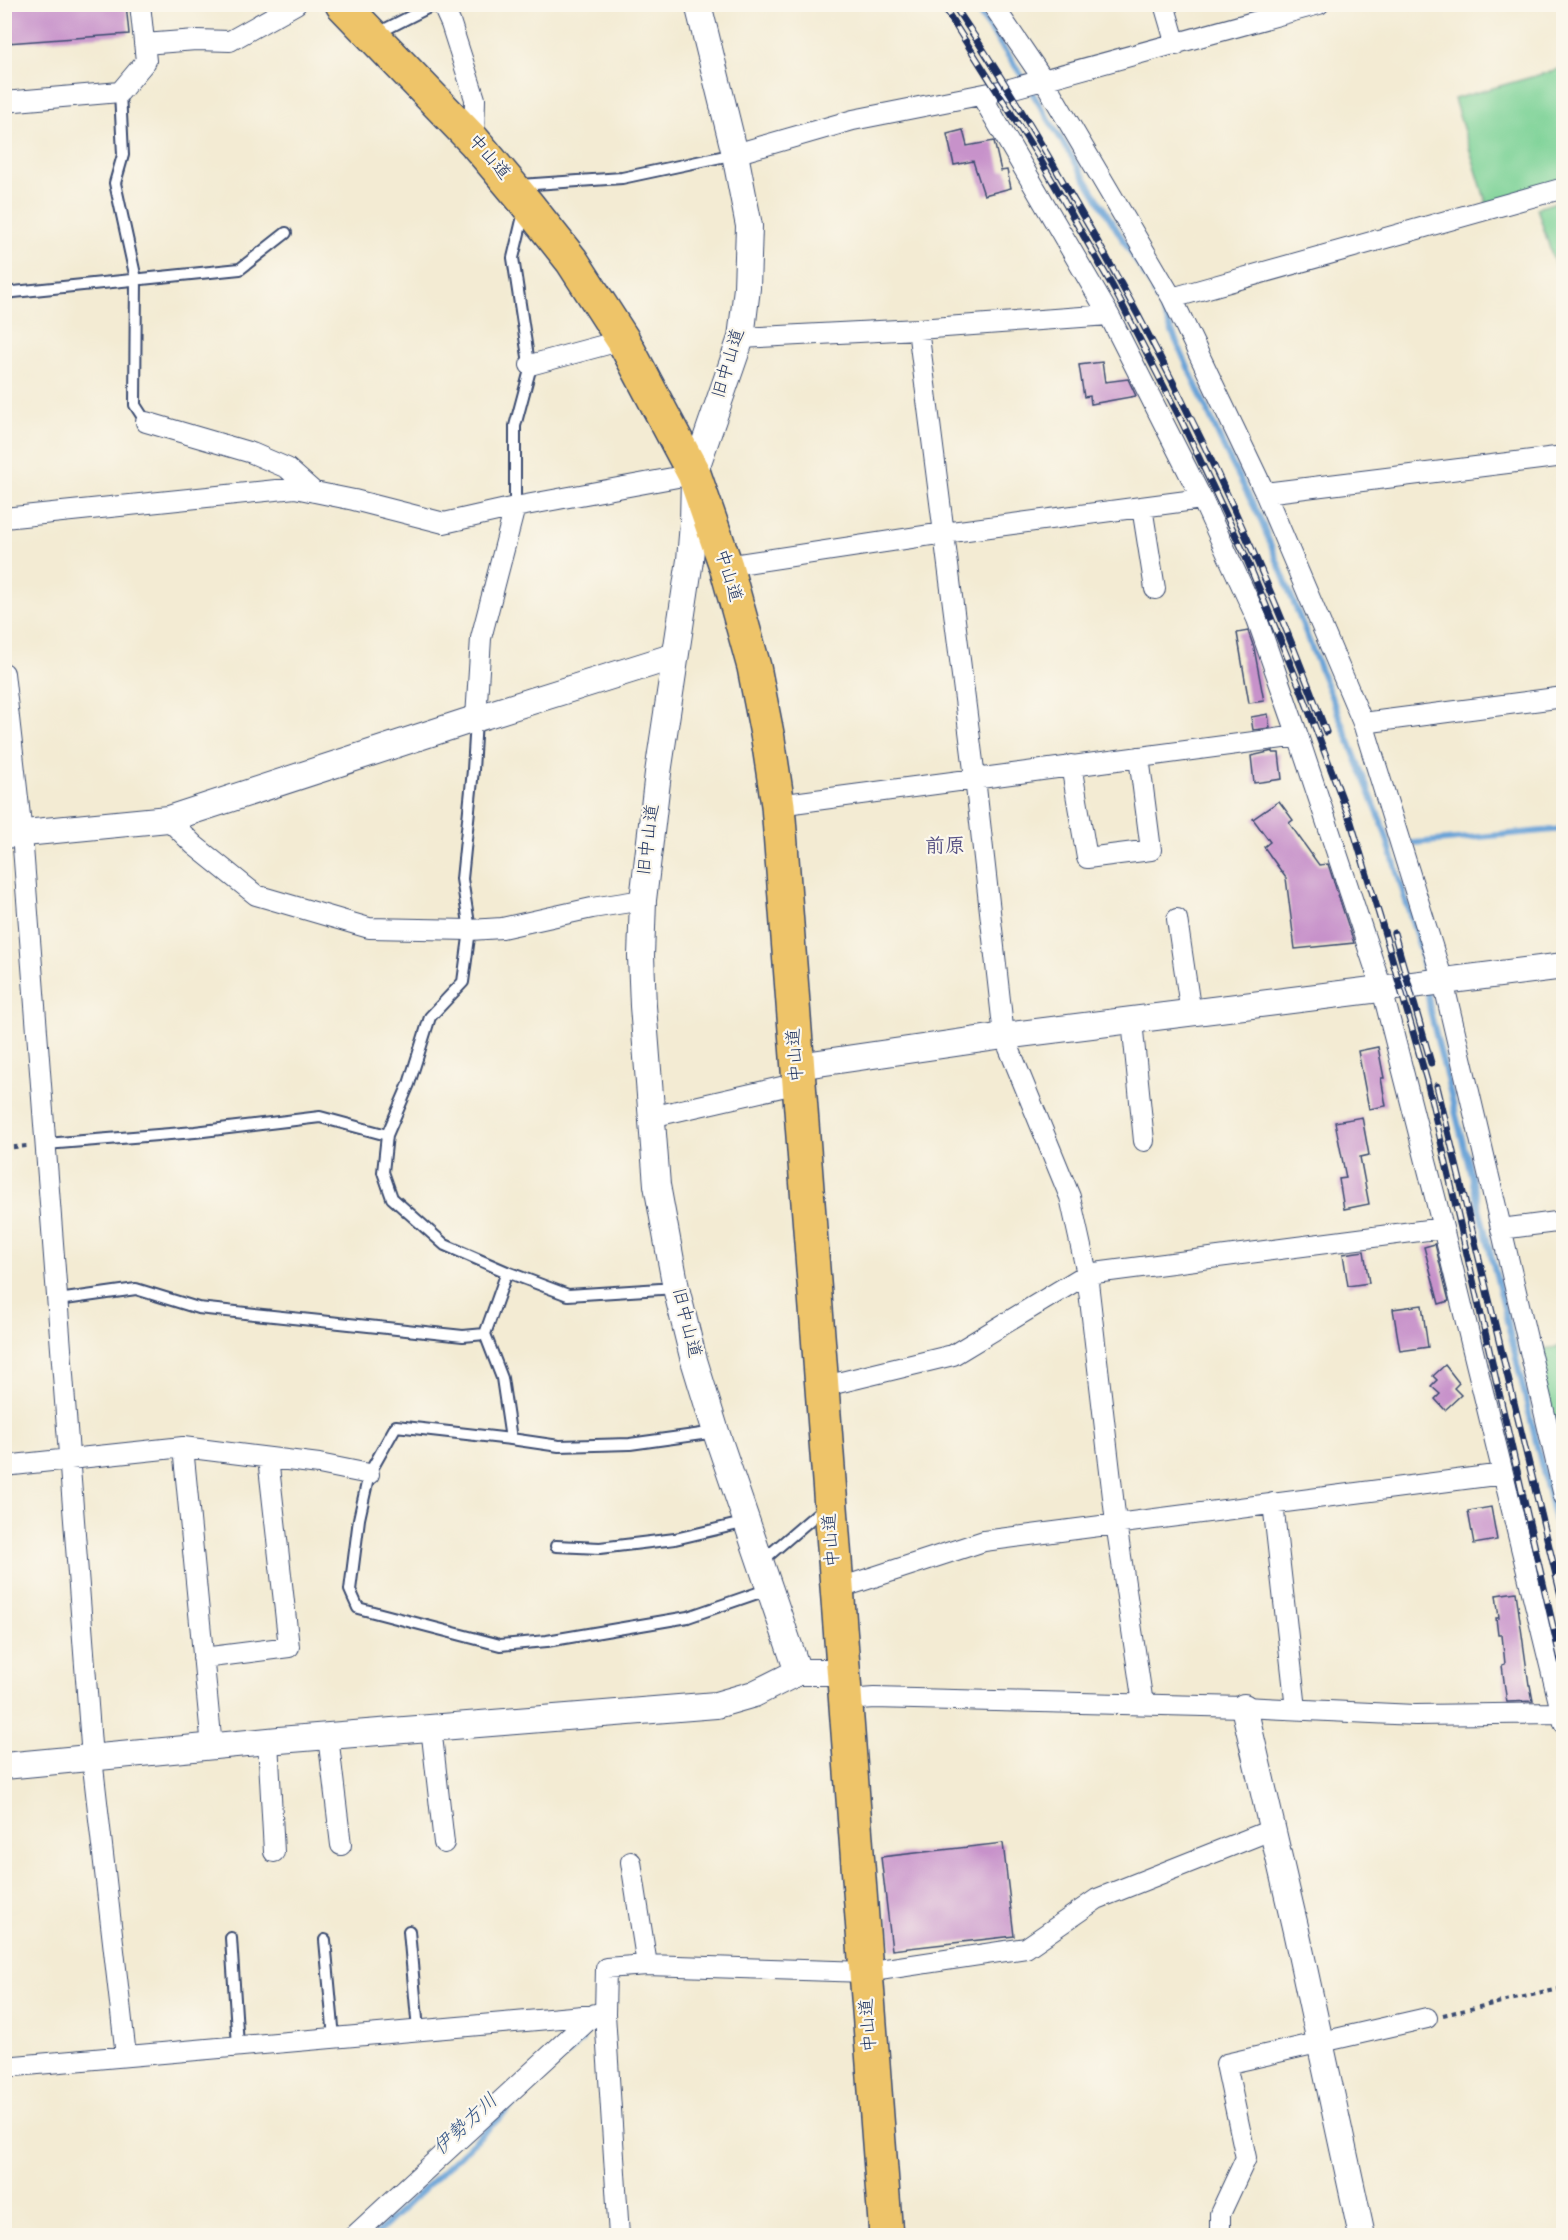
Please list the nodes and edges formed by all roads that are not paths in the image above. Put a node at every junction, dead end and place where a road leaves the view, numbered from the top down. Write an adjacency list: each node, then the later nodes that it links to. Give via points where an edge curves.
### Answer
1 (140, 4): 11 (street)
2 (296, 4): 11 (street, via 230,41)
3 (342, 4): 10 (highway, 中山道)
4 (435, 4): 10 (lane)
5 (442, 4): 17 (street, via 475,99)
6 (698, 4): 18 (street, 旧中山道)
7 (992, 4): 13 (street)
8 (1164, 4): 12 (street)
9 (1319, 4): 12 (street)
10 (372, 36): 17 (highway, 中山道)
11 (144, 44): 14 (street, via 146,60)
12 (1176, 45): 13 (street)
13 (1043, 79): 15 (street); 24 (street)
14 (120, 92): 16 (street); 22 (lane, via 123,155 115,183)
15 (981, 95): 18 (street, via 853,120); 25 (street)
16 (4, 102)
17 (474, 141): 20 (highway, 中山道)
18 (735, 154): 20 (lane, via 622,178); 27 (street, 旧中山道, via 749,226)
19 (1563, 188): 24 (street)
20 (519, 194): 28 (highway, 中山道, via 572,261); 29 (lane, via 513,258)
21 (286, 233): 22 (lane, via 240,269)
22 (136, 279): 23 (lane); 30 (lane, via 135,405)
23 (4, 293)
24 (1172, 298): 34 (street)
25 (1109, 315): 26 (street); 35 (street)
26 (918, 329): 27 (street); 39 (street)
27 (741, 338): 32 (street, 旧中山道)
28 (623, 340): 29 (street); 32 (highway, 中山道)
29 (530, 365): 36 (lane, via 515,426)
30 (146, 422): 33 (street, via 252,453 287,468)
31 (1563, 456): 34 (street)
32 (694, 474): 36 (street); 40 (highway, 中山道); 42 (street, 旧中山道, via 690,560)
33 (314, 492): 36 (street, via 444,524); 38 (street, via 295,488)
34 (1264, 493): 46 (street)
35 (1202, 499): 37 (street); 47 (street, via 1257,619)
36 (515, 507): 45 (street, via 481,638)
37 (1142, 507): 39 (street); 41 (street)
38 (4, 519)
39 (944, 533): 40 (street); 50 (street)
40 (726, 566): 51 (highway, 中山道, via 754,667)
41 (1155, 589)
42 (675, 656): 45 (street); 54 (street, 旧中山道)
43 (4, 673): 53 (street)
44 (1563, 697): 46 (street)
45 (476, 718): 52 (street); 56 (lane, via 462,879)
46 (1363, 723): 58 (street)
47 (1298, 736): 48 (street); 59 (street)
48 (1139, 757): 49 (street); 49 (street, via 1152,849 1087,858)
49 (1071, 765): 50 (street)
50 (975, 778): 51 (street); 62 (street)
51 (778, 805): 63 (highway, 中山道)
52 (168, 819): 53 (street); 56 (street, via 256,895 369,928)
53 (14, 835): 67 (street)
54 (643, 900): 56 (street, via 502,928); 64 (street, 旧中山道, via 641,956)
55 (1177, 919): 60 (street)
56 (470, 930): 65 (lane, via 463,982 430,1017 409,1084)
57 (1563, 966): 58 (street)
58 (1443, 981): 59 (street); 70 (street)
59 (1382, 989): 60 (street); 69 (street)
60 (1191, 1014): 61 (street)
61 (1132, 1021): 62 (street); 66 (street)
62 (1004, 1036): 63 (street); 72 (street, via 1070,1197)
63 (798, 1074): 64 (street); 76 (highway, 中山道)
64 (651, 1118): 73 (street, 旧中山道, via 657,1185)
65 (387, 1135): 67 (lane, via 320,1117); 71 (lane, via 383,1172 392,1198 445,1245)
66 (1143, 1141)
67 (46, 1144): 74 (street)
68 (1563, 1221): 70 (street)
69 (1443, 1228): 72 (street); 84 (street)
70 (1501, 1229): 85 (street)
71 (507, 1272): 73 (lane, via 568,1295); 75 (lane)
72 (1087, 1274): 76 (street, via 953,1355); 89 (street)
73 (676, 1288): 77 (street, 旧中山道)
74 (58, 1300): 75 (lane, via 136,1289 198,1308 464,1336); 81 (street)
75 (485, 1334): 78 (lane, via 502,1378)
76 (821, 1387): 86 (highway, 中山道)
77 (716, 1432): 78 (lane, via 630,1444 559,1446); 88 (street, 旧中山道)
78 (511, 1439): 83 (lane, via 396,1426)
79 (183, 1447): 80 (street); 81 (street); 94 (street)
80 (268, 1458): 83 (street); 94 (street, via 289,1647)
81 (70, 1460): 82 (street); 105 (street)
82 (4, 1466)
83 (369, 1474): 92 (lane, via 350,1590 358,1608 500,1645 688,1617)
84 (1503, 1474): 87 (street); 100 (street)
85 (1563, 1496)
86 (830, 1501): 91 (lane); 93 (highway, 中山道)
87 (1273, 1503): 89 (street); 99 (street)
88 (748, 1521): 90 (lane, via 675,1539 600,1548); 91 (street, 旧中山道)
89 (1116, 1523): 93 (street, via 984,1541); 97 (street)
90 (556, 1546)
91 (761, 1562): 92 (street, 旧中山道)
92 (771, 1589): 95 (street, 旧中山道)
93 (837, 1589): 96 (highway, 中山道)
94 (203, 1658): 104 (street)
95 (798, 1672): 96 (street); 101 (street, via 754,1694 717,1705)
96 (845, 1686): 97 (street, via 874,1698); 116 (highway, 中山道)
97 (1143, 1704): 98 (street)
98 (1244, 1707): 99 (street); 107 (street)
99 (1296, 1709): 100 (street)
100 (1562, 1718)
101 (431, 1727): 102 (street); 108 (street)
102 (328, 1736): 103 (street); 109 (street)
103 (268, 1741): 104 (street); 110 (street)
104 (212, 1747): 105 (street)
105 (92, 1758): 106 (street); 123 (street)
106 (4, 1766)
107 (1271, 1830): 116 (street, via 1097,1899 1026,1948); 121 (street)
108 (444, 1843)
109 (341, 1845)
110 (274, 1852)
111 (631, 1862): 115 (street)
112 (409, 1931): 119 (lane)
113 (231, 1938): 122 (lane)
114 (325, 1940): 120 (lane)
115 (647, 1965): 116 (street); 117 (street, via 606,1968)
116 (866, 1972): 127 (highway, 中山道)
117 (600, 2014): 119 (street); 125 (street); 126 (street)
118 (1427, 2018): 121 (street)
119 (418, 2030): 120 (street)
120 (334, 2038): 122 (street)
121 (1320, 2042): 128 (street, via 1226,2064 1246,2158 1220,2214); 129 (street)
122 (238, 2046): 123 (street)
123 (126, 2056): 124 (street)
124 (4, 2067)
125 (354, 2235)
126 (619, 2235)
127 (886, 2235)
128 (1220, 2235)
129 (1362, 2235)

